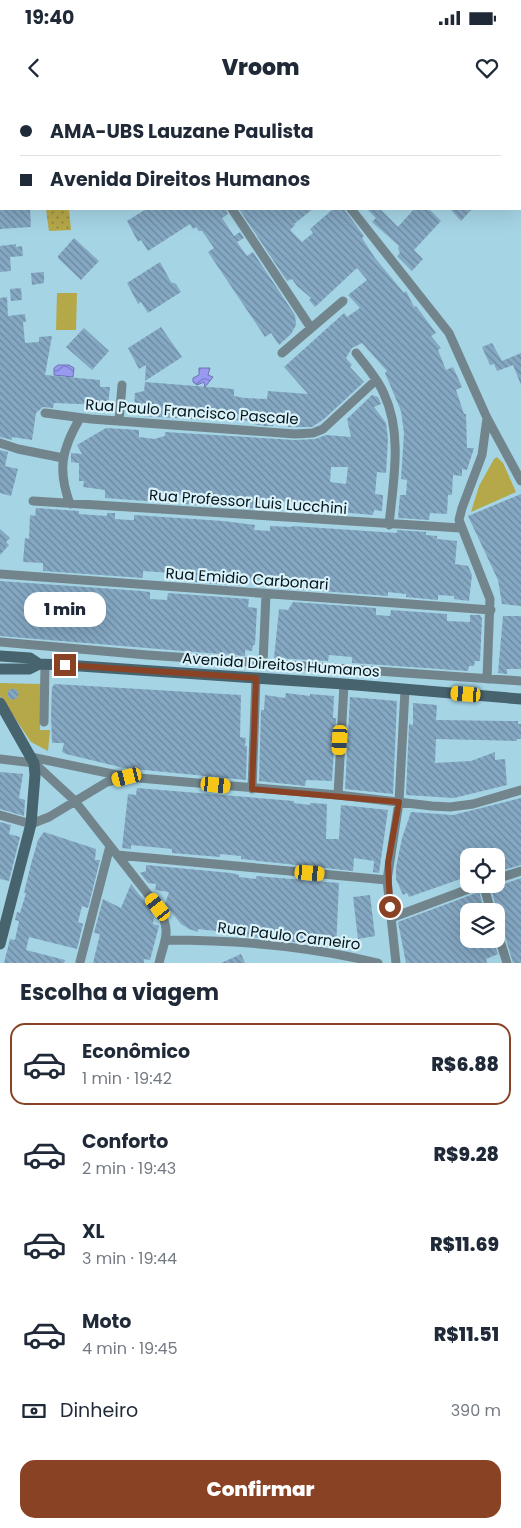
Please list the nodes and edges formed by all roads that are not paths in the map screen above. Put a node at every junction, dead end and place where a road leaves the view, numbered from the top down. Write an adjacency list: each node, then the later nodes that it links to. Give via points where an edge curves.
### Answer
1 (233, 210): 4 (street)
2 (353, 210): 11 (street, via 448,333)
3 (343, 301): 4 (street)
4 (311, 328): 5 (street)
5 (282, 353)
6 (356, 353): 7 (street)
7 (376, 380): 12 (street, Rua Paulo Francisco Pascale, via 331,424 313,433); 18 (street, via 385,394 395,435)
8 (122, 385): 12 (street)
9 (45, 414): 10 (street, Rua Paulo Francisco Pascale)
10 (80, 418): 12 (street, Rua Paulo Francisco Pascale); 14 (street, via 68,439)
11 (487, 418): 15 (street); 19 (street, via 482,455 462,508)
12 (119, 421)
13 (0, 443): 14 (street, via 18,450)
14 (63, 458): 17 (street, via 64,487)
15 (521, 482)
16 (33, 501): 17 (street, Rua Professor Luis Lucchini)
17 (70, 504): 18 (street, Rua Professor Luis Lucchini)
18 (390, 525): 19 (street, Rua Professor Luis Lucchini)
19 (462, 528): 22 (street, via 488,590)
20 (0, 574): 21 (street, Rua Emidio Carbonari)
21 (266, 594): 22 (street, Rua Emidio Carbonari); 25 (street)
22 (491, 610): 29 (street)
23 (0, 642): 25 (street)
24 (0, 656): 26 (main road, Avenida Direitos Humanos, via 30,658)
25 (263, 663): 29 (street)
26 (42, 664): 27 (main road, Avenida Direitos Humanos, via 30,669); 28 (main road, Avenida Direitos Humanos); 35 (street)
27 (0, 669)
28 (256, 678): 31 (main road, Avenida Direitos Humanos); 39 (street)
29 (487, 679): 30 (street)
30 (521, 681)
31 (344, 684): 32 (main road, Avenida Direitos Humanos); 41 (street)
32 (405, 690): 33 (main road, Avenida Direitos Humanos); 43 (street)
33 (521, 699)
34 (0, 703): 37 (main road)
35 (44, 722)
36 (0, 759): 37 (street)
37 (32, 760): 38 (street); 42 (street); 45 (main road)
38 (127, 777): 39 (street); 42 (street, via 107,782)
39 (252, 789): 41 (street)
40 (521, 790): 43 (street, via 450,807)
41 (338, 795): 43 (street)
42 (74, 800): 45 (street); 46 (street)
43 (399, 802): 50 (street)
44 (0, 815): 45 (street)
45 (31, 824): 54 (main road)
46 (110, 846): 47 (street); 56 (street)
47 (117, 855): 50 (street); 53 (street, via 158,907 167,927)
48 (521, 871): 49 (street)
49 (505, 876)
50 (387, 880): 52 (street)
51 (460, 892): 52 (street)
52 (391, 918): 57 (street)
53 (167, 940): 58 (street); 59 (street, Rua Paulo Carneiro, via 248,942)
54 (0, 944)
55 (502, 948): 61 (street)
56 (80, 962)
57 (396, 962): 60 (street)
58 (158, 963)
59 (378, 963)
60 (383, 963)
61 (506, 963)

